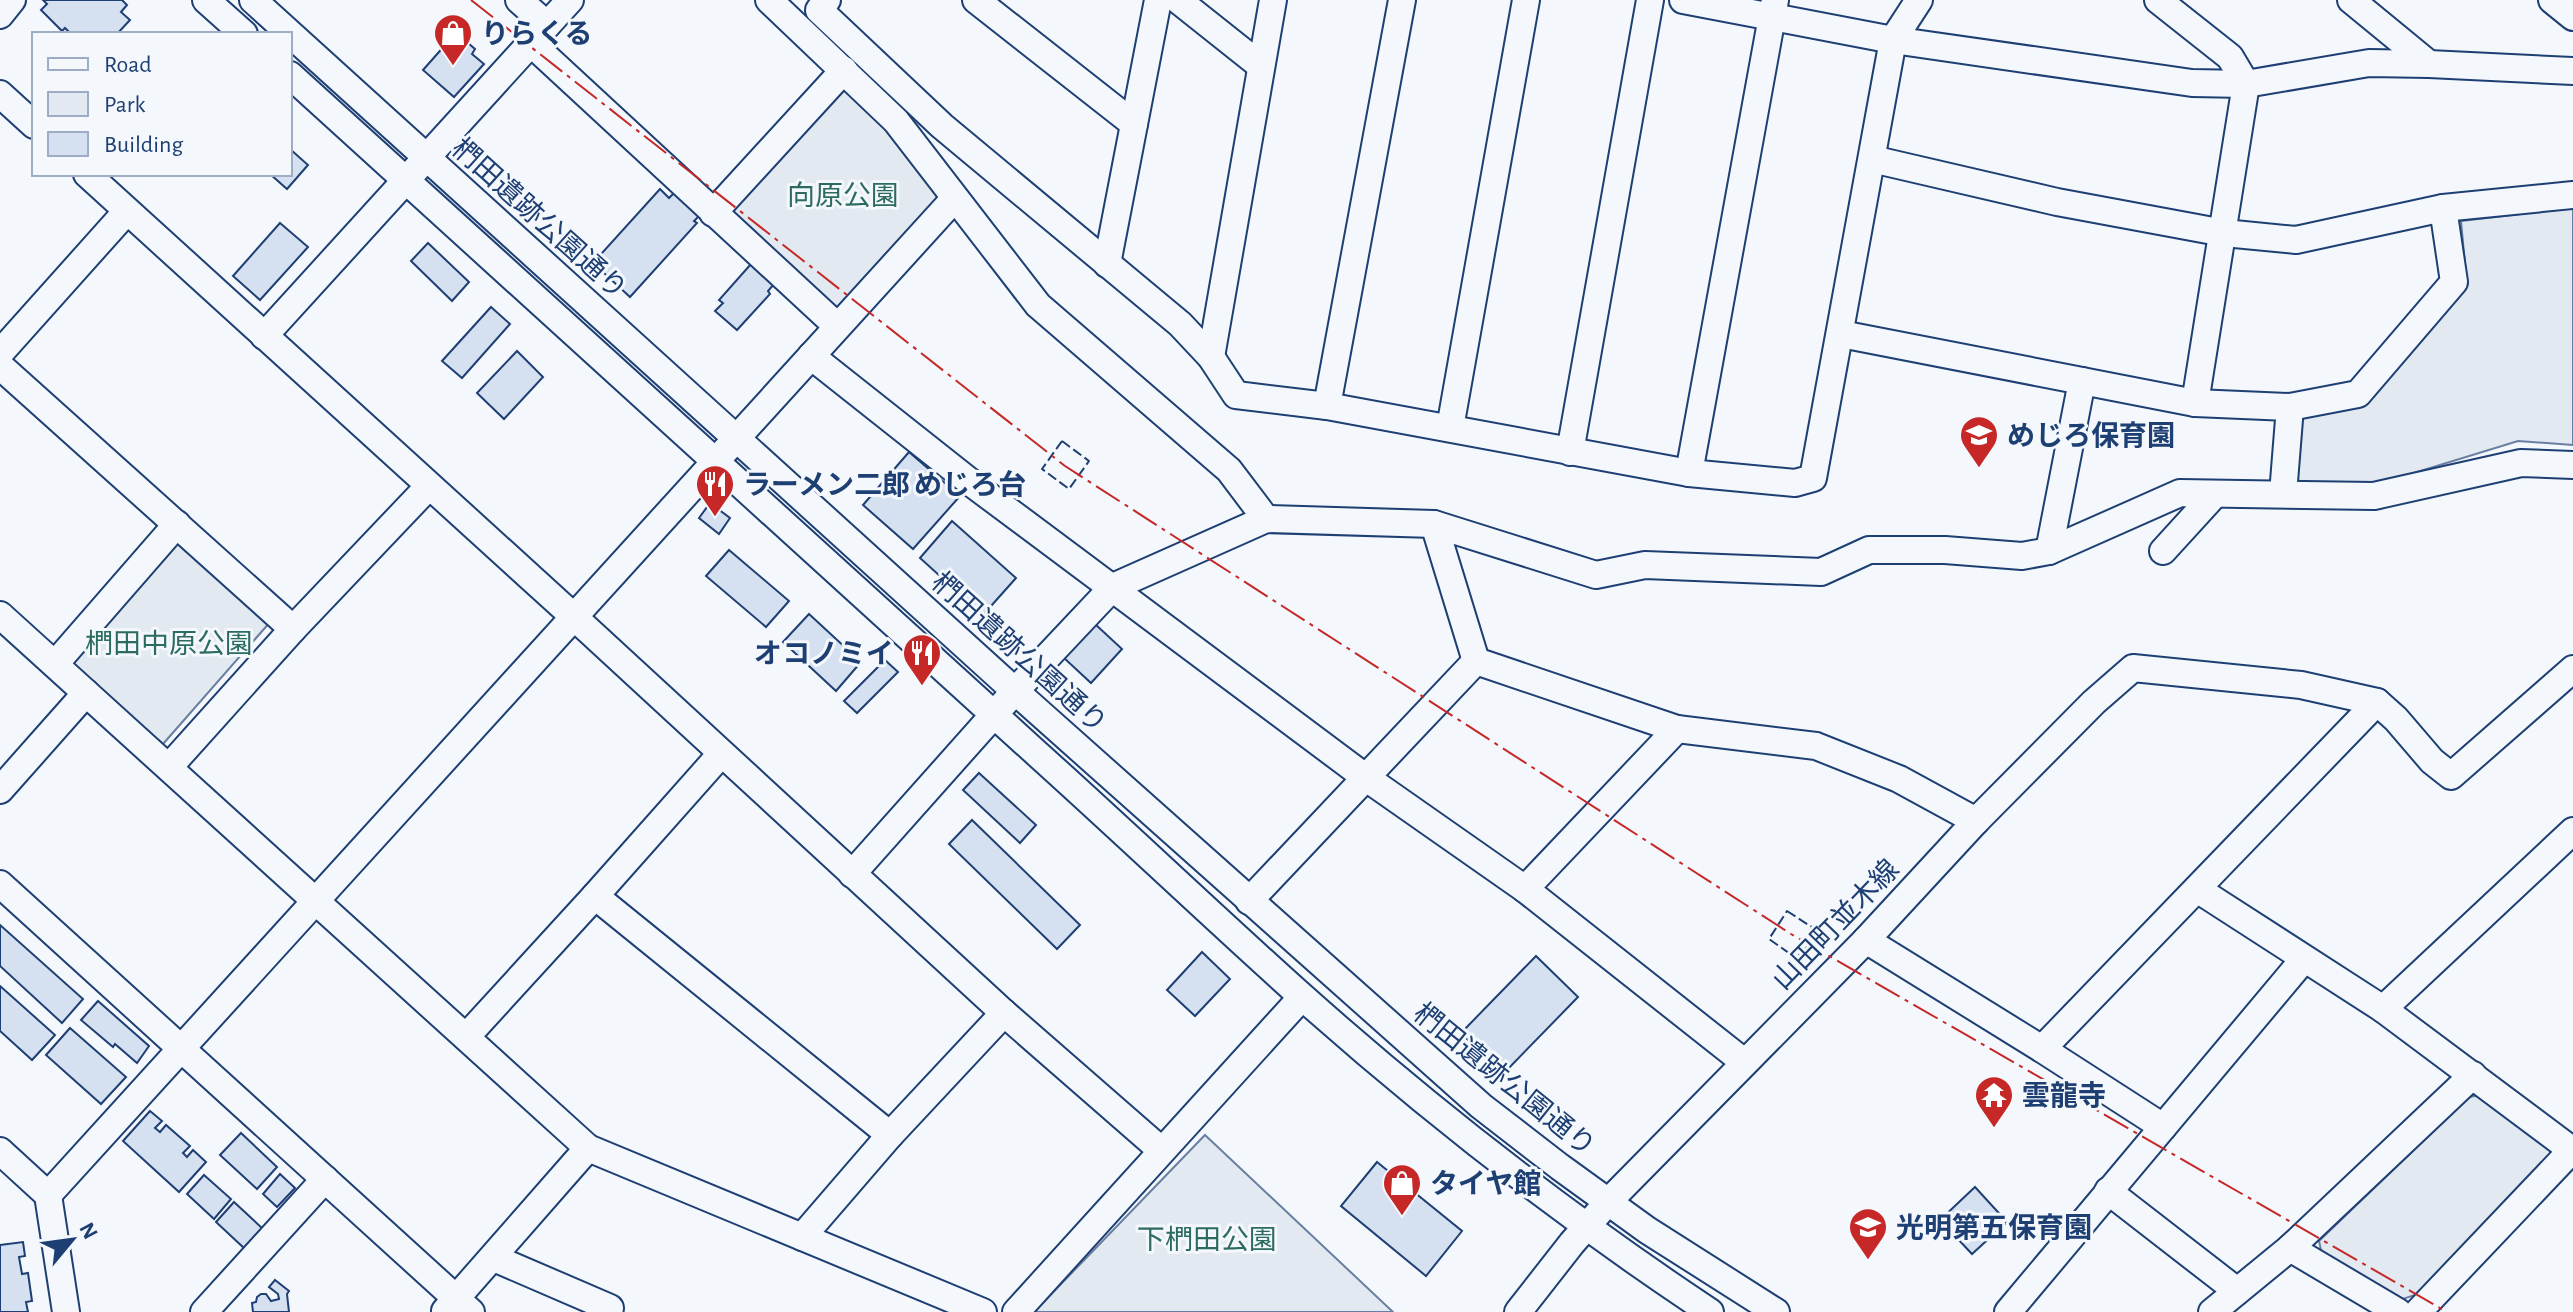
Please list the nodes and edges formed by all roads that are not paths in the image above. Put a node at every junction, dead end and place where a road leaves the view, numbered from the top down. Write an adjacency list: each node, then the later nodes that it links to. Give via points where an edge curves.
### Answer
1 (12, 0): 21 (street)
2 (206, 0): 23 (street)
3 (253, 0): 24 (street, 椚田遺跡公園通り)
4 (519, 0): 25 (street)
5 (570, 0): 25 (street)
6 (769, 0): 30 (street)
7 (827, 0): 47 (street, via 819,10 942,126)
8 (976, 0): 36 (street)
9 (1158, 0): 36 (street)
10 (1178, 0): 29 (street)
11 (1273, 0): 29 (street)
12 (1402, 0): 57 (street)
13 (1526, 0): 59 (street)
14 (1650, 0): 61 (street)
15 (1683, 0): 20 (street)
16 (1919, 0): 27 (street)
17 (2158, 0): 33 (street, via 2230,57)
18 (2351, 0): 28 (street)
19 (2552, 0): 22 (street)
20 (1774, 8): 27 (street); 64 (street)
21 (0, 15)
22 (2573, 17)
23 (242, 32)
24 (288, 32)
25 (540, 35): 37 (street); 45 (street)
26 (292, 36): 37 (street, 椚田遺跡公園通り)
27 (1893, 40): 33 (street, via 2192,83); 38 (street)
28 (2429, 64): 31 (street); 33 (street, via 2369,63)
29 (1261, 66): 53 (street)
30 (844, 70): 42 (street, via 896,121); 45 (street)
31 (2573, 71)
32 (292, 77): 40 (street)
33 (2246, 84): 46 (street)
34 (0, 94): 35 (street)
35 (32, 123)
36 (1134, 124): 47 (street)
37 (427, 159): 40 (street); 60 (street, 椚田遺跡公園通り)
38 (1872, 159): 46 (street, via 2057,202); 49 (street)
39 (89, 176): 44 (street)
40 (407, 181): 50 (street); 62 (street)
41 (2573, 195): 43 (street)
42 (955, 198): 48 (street); 68 (street, via 1038,305 1229,470)
43 (2443, 208): 46 (street, via 2296,240); 58 (street, via 2454,282 2358,394)
44 (127, 211): 50 (street); 51 (street)
45 (713, 213): 48 (street)
46 (2224, 233): 56 (street)
47 (1107, 264): 53 (street)
48 (837, 326): 52 (street)
49 (1841, 334): 55 (street); 64 (street, via 1813,478 1795,483)
50 (264, 336): 65 (street)
51 (0, 353)
52 (811, 356): 60 (street); 73 (street)
53 (1211, 357): 57 (street, via 1236,395)
54 (0, 366): 69 (street)
55 (2082, 381): 56 (street); 71 (street)
56 (2195, 403): 58 (street)
57 (1327, 406): 59 (street)
58 (2290, 407): 67 (street)
59 (1450, 428): 61 (street)
60 (736, 438): 62 (street); 80 (street, 椚田遺跡公園通り)
61 (1570, 452): 64 (street)
62 (715, 462): 75 (street); 83 (street)
63 (2573, 465): 67 (street, via 2521,463 2374,496)
64 (1689, 473)
65 (429, 486): 75 (street); 76 (street)
66 (2215, 494): 67 (street); 71 (street, via 2180,493); 72 (street)
67 (2283, 494)
68 (1266, 519): 70 (street); 73 (street)
69 (177, 524): 76 (street); 78 (street)
70 (1434, 524): 71 (street, via 1596,575 1645,565 1821,572 1869,550 2022,556); 77 (street)
71 (2049, 551)
72 (2163, 551)
73 (1113, 587): 80 (street); 87 (street)
74 (0, 615): 78 (street)
75 (573, 616): 85 (street); 96 (street)
76 (293, 629): 86 (street)
77 (1476, 661): 84 (street); 87 (street)
78 (55, 664): 81 (street)
79 (2571, 674): 82 (street, via 2451,776)
80 (1015, 691): 83 (street); 97 (street, 椚田遺跡公園通り)
81 (86, 693): 86 (street); 88 (street)
82 (2377, 702): 89 (street, 山田町並木線, via 2301,685 2133,668); 94 (street)
83 (994, 714): 91 (street); 100 (street)
84 (1677, 729): 89 (street, via 1816,746 1899,779); 93 (street)
85 (721, 754): 91 (street); 95 (street)
86 (169, 767): 96 (street)
87 (1365, 777): 93 (street); 97 (street)
88 (0, 790)
89 (1976, 821): 98 (street, 山田町並木線)
90 (2573, 831): 101 (street)
91 (852, 874): 102 (street)
92 (0, 884): 104 (street)
93 (1525, 889): 106 (street)
94 (2197, 889): 99 (street); 105 (street)
95 (595, 896): 103 (street); 109 (street)
96 (316, 901): 103 (street); 104 (street)
97 (1249, 901): 117 (street, 椚田遺跡公園通り, via 1481,1106)
98 (1866, 940): 105 (street); 106 (street, 山田町並木線)
99 (2304, 959): 101 (street); 108 (street)
100 (1302, 997): 111 (street); 118 (street)
101 (2383, 1009): 107 (street)
102 (1004, 1013): 109 (street); 111 (street)
103 (466, 1037): 110 (street)
104 (181, 1049): 114 (street); 116 (street)
105 (2042, 1049): 108 (street)
106 (1744, 1062): 117 (street, 山田町並木線)
107 (2473, 1075): 113 (street); 120 (street)
108 (2163, 1127): 115 (street)
109 (890, 1135): 119 (street)
110 (588, 1148): 119 (street); 121 (street)
111 (1161, 1150): 128 (street)
112 (0, 1151): 116 (street)
113 (2572, 1151): 135 (street)
114 (325, 1179): 123 (street); 125 (street)
115 (2108, 1191): 122 (street); 132 (street)
116 (48, 1195): 124 (street)
117 (1608, 1202): 118 (street, 山田町並木線); 131 (street, 椚田遺跡公園通り)
118 (1586, 1227): 129 (street, 山田町並木線); 130 (street)
119 (802, 1237): 127 (street)
120 (2290, 1248): 122 (street); 134 (street)
121 (494, 1258): 123 (street); 126 (street, via 610,1308)
122 (2237, 1291): 133 (street)
123 (457, 1308)
124 (66, 1312)
125 (204, 1312)
126 (609, 1312)
127 (983, 1312)
128 (1016, 1312)
129 (1518, 1312)
130 (1710, 1312)
131 (1776, 1312)
132 (2008, 1312)
133 (2212, 1312)
134 (2398, 1312)
135 (2418, 1312)

